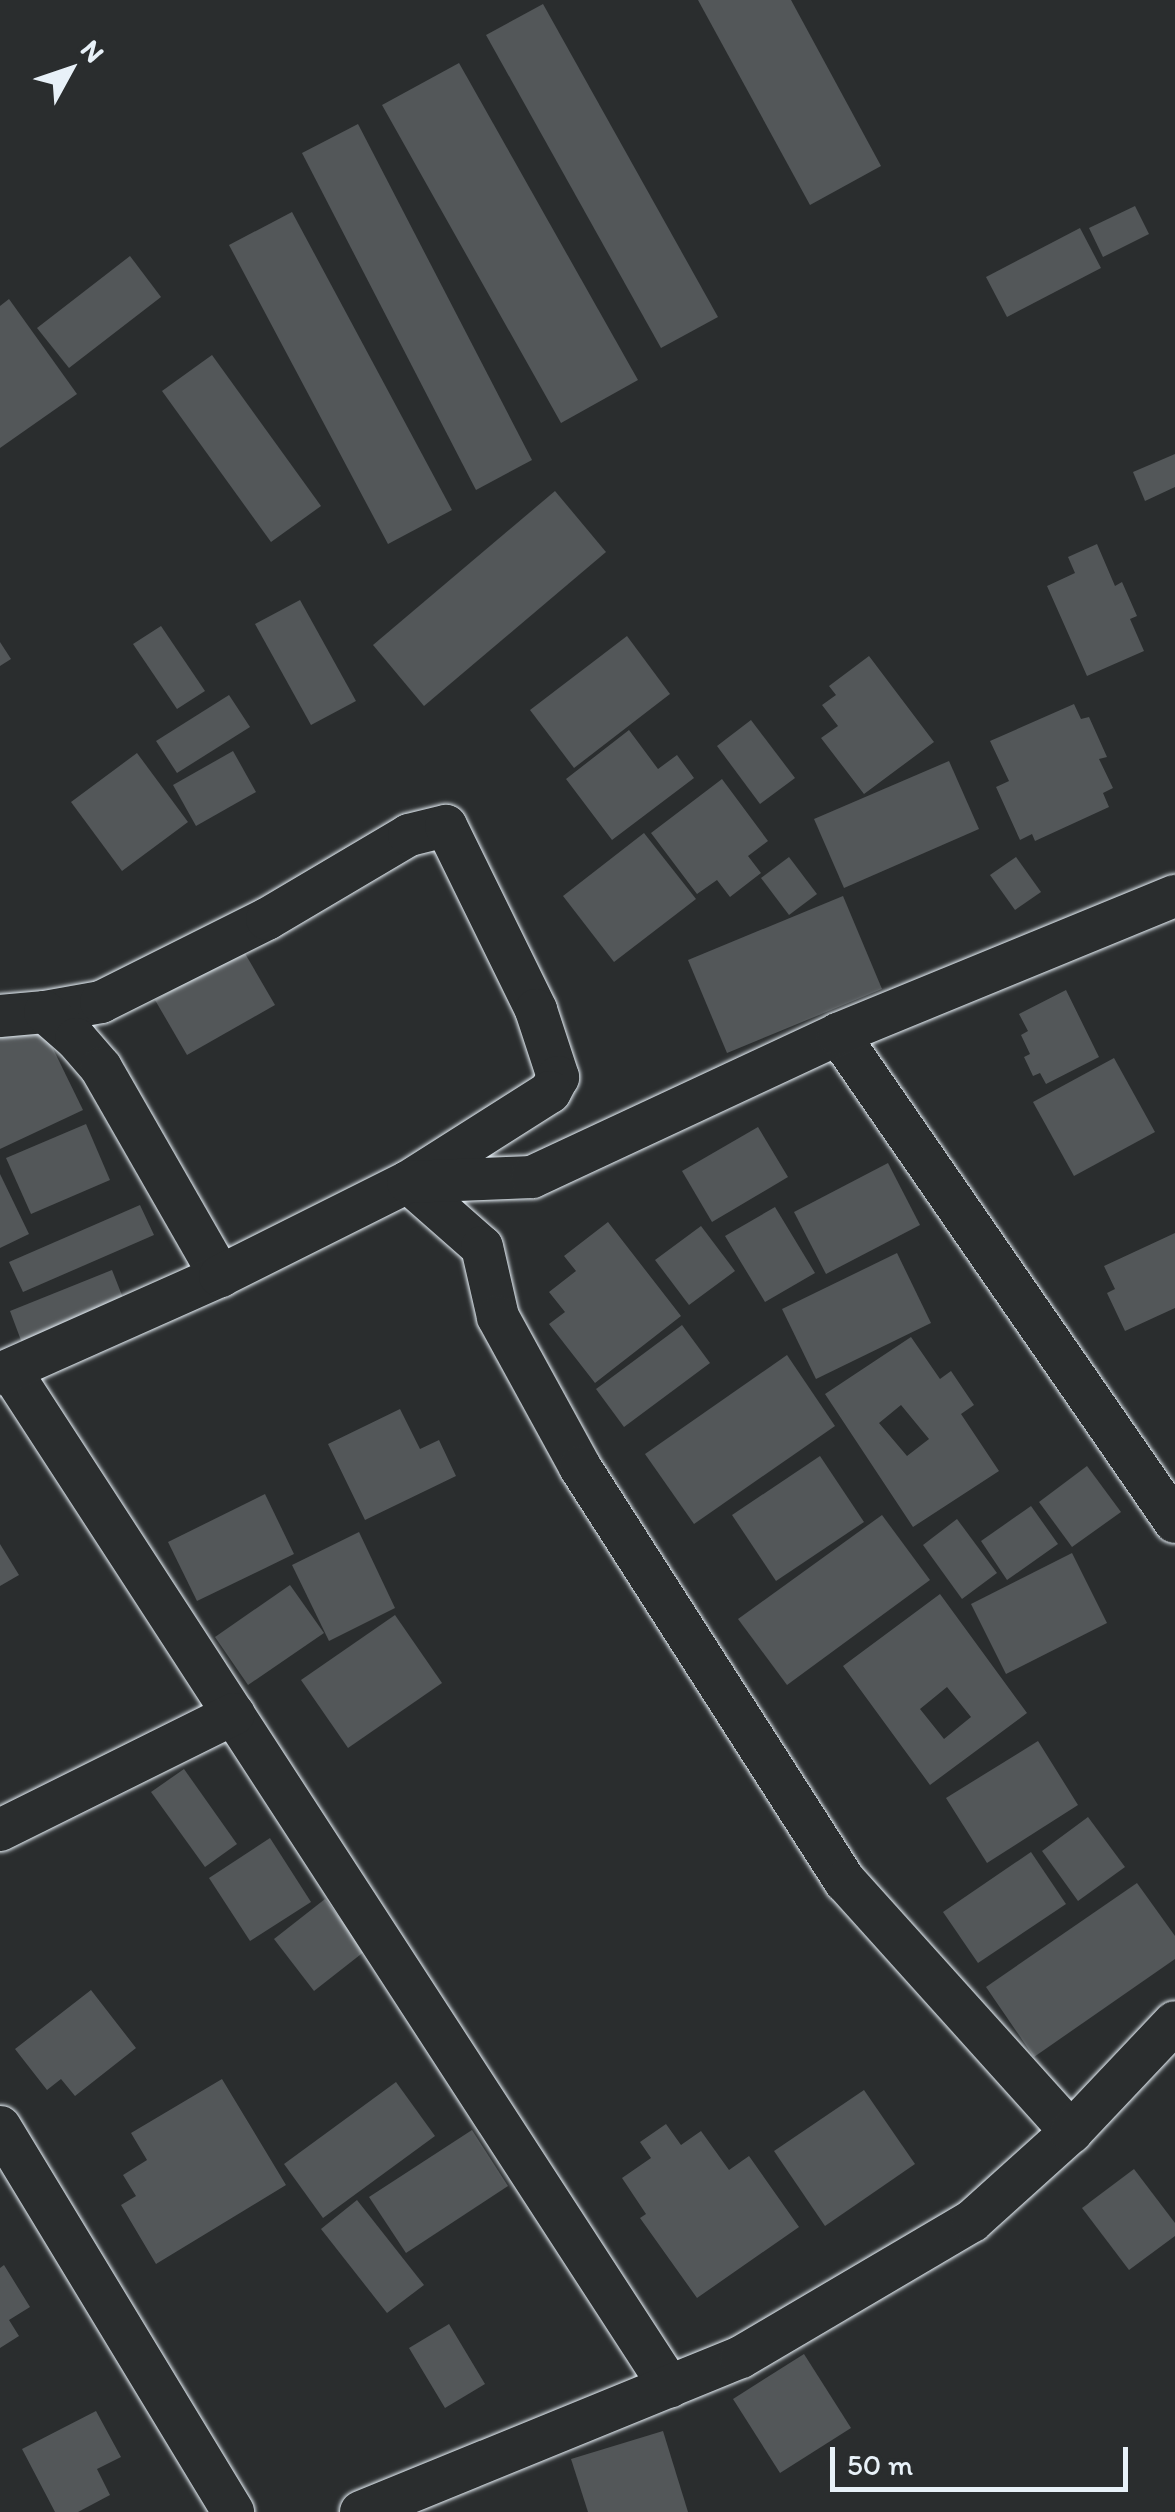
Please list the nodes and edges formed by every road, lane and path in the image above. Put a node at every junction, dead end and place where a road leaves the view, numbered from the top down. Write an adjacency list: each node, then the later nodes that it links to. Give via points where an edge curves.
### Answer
1 (1175, 896): 4 (street)
2 (45, 1012): 3 (street); 5 (street, via 101,1002 267,920 409,834 446,826 536,1010 558,1077 550,1092); 6 (street, via 101,1068)
3 (0, 1016)
4 (838, 1034): 5 (street, via 532,1177); 8 (street)
5 (408, 1182): 6 (street); 13 (street, via 482,1247 498,1317 580,1468 845,1881)
6 (220, 1276): 7 (street)
7 (5, 1372): 9 (street)
8 (1175, 1522)
9 (234, 1714): 10 (street); 14 (street)
10 (0, 1830)
11 (1175, 2022): 13 (street)
12 (0, 2127): 15 (street)
13 (1071, 2132): 14 (street, via 972,2221 741,2357)
14 (670, 2387): 16 (street)
15 (233, 2512)
16 (361, 2512)

